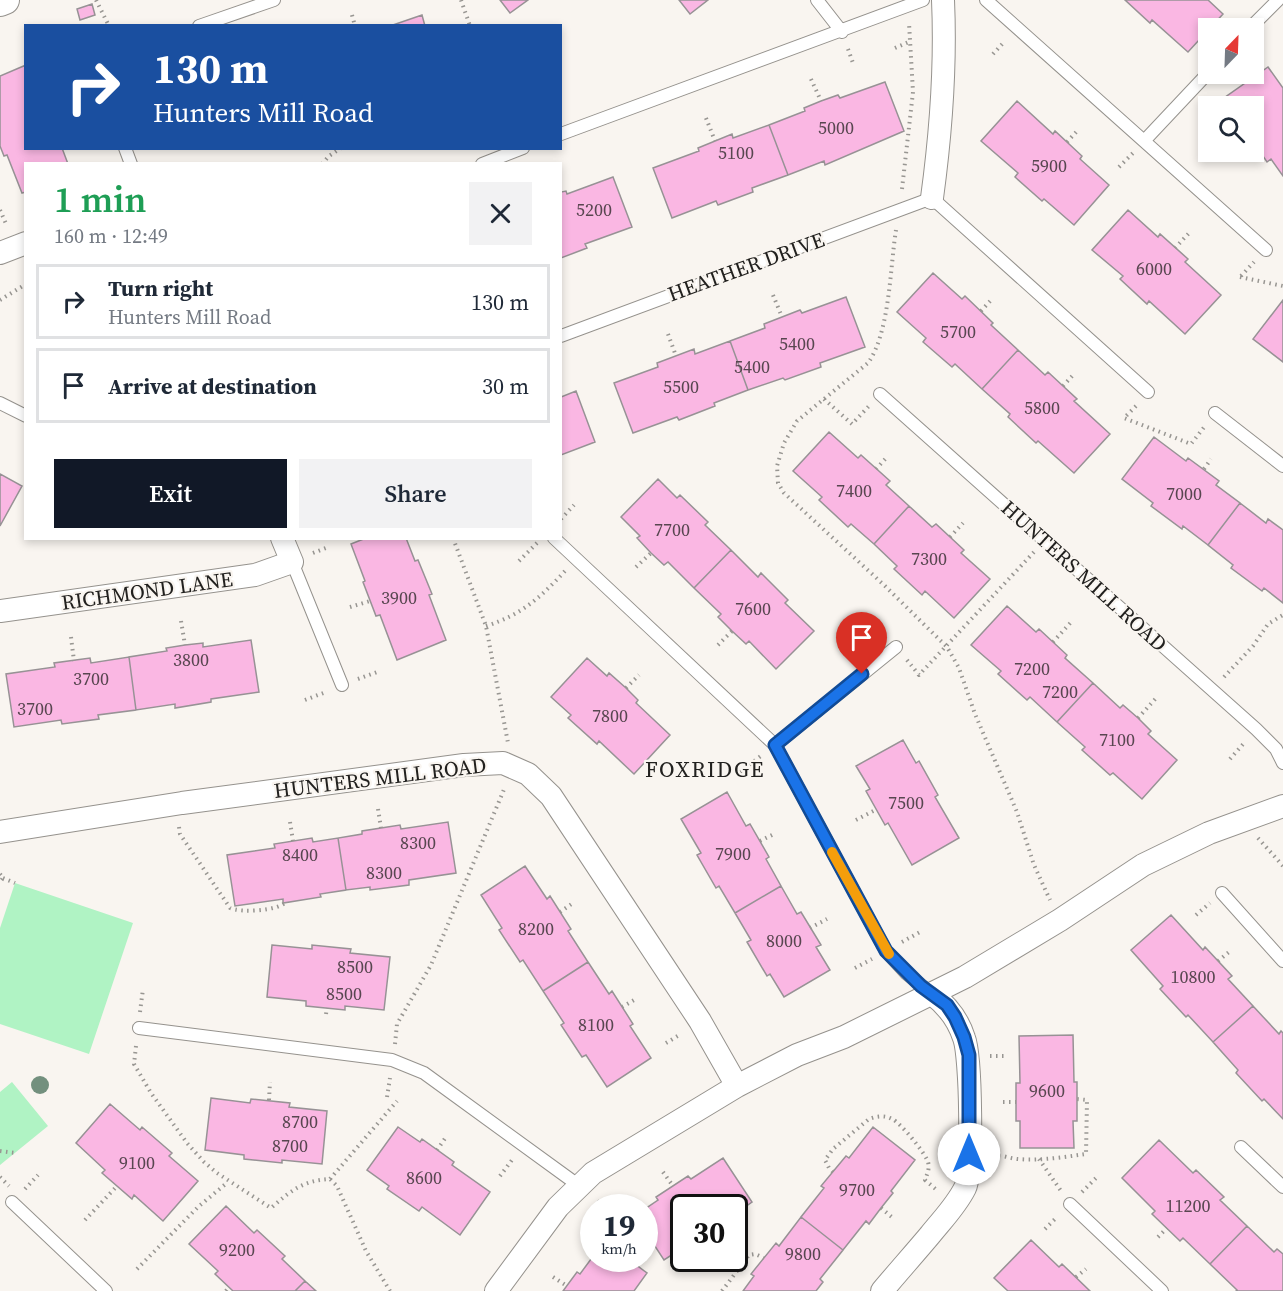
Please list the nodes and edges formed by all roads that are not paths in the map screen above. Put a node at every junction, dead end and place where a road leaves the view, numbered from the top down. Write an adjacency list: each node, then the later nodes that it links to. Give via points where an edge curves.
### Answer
1 (4, 0): 8 (street)
2 (274, 0): 10 (lane)
3 (817, 0): 11 (lane)
4 (923, 0): 11 (lane)
5 (943, 0): 17 (street, via 943,103)
6 (986, 0): 14 (lane)
7 (1278, 0): 9 (lane)
8 (0, 2)
9 (1260, 18)
10 (205, 24)
11 (842, 32): 13 (lane)
12 (1198, 84): 14 (lane)
13 (562, 134)
14 (1141, 144): 19 (lane)
15 (518, 150): 16 (lane)
16 (487, 162)
17 (932, 198): 21 (lane, HEATHER DRIVE); 22 (lane)
18 (24, 244): 20 (street)
19 (1266, 250)
20 (0, 253)
21 (562, 336)
22 (1148, 392)
23 (880, 394): 35 (lane, HUNTERS MILL ROAD, via 1256,729 1276,749)
24 (0, 403): 26 (lane)
25 (1215, 413): 27 (lane)
26 (24, 415)
27 (1283, 466)
28 (283, 540): 30 (street)
29 (556, 540): 34 (lane)
30 (291, 562): 31 (street, RICHMOND LANE, via 240,578); 33 (lane)
31 (0, 611)
32 (896, 647): 34 (lane)
33 (342, 686)
34 (775, 745): 40 (lane, via 886,951)
35 (1283, 763)
36 (1283, 806): 40 (street, via 1161,855 1060,920)
37 (0, 832): 42 (street, HUNTERS MILL ROAD, via 182,803 503,763 528,774 550,796 700,1021)
38 (1222, 893): 39 (lane)
39 (1283, 961)
40 (932, 994): 42 (street); 50 (street, via 955,1017 969,1055 967,1185 955,1205)
41 (139, 1028): 44 (lane, via 393,1060 412,1066)
42 (737, 1086): 44 (street)
43 (1240, 1147): 45 (lane)
44 (578, 1185): 49 (street)
45 (1283, 1187)
46 (12, 1202): 48 (lane)
47 (1070, 1204): 51 (lane)
48 (106, 1291)
49 (496, 1291)
50 (882, 1291)
51 (1162, 1291)

